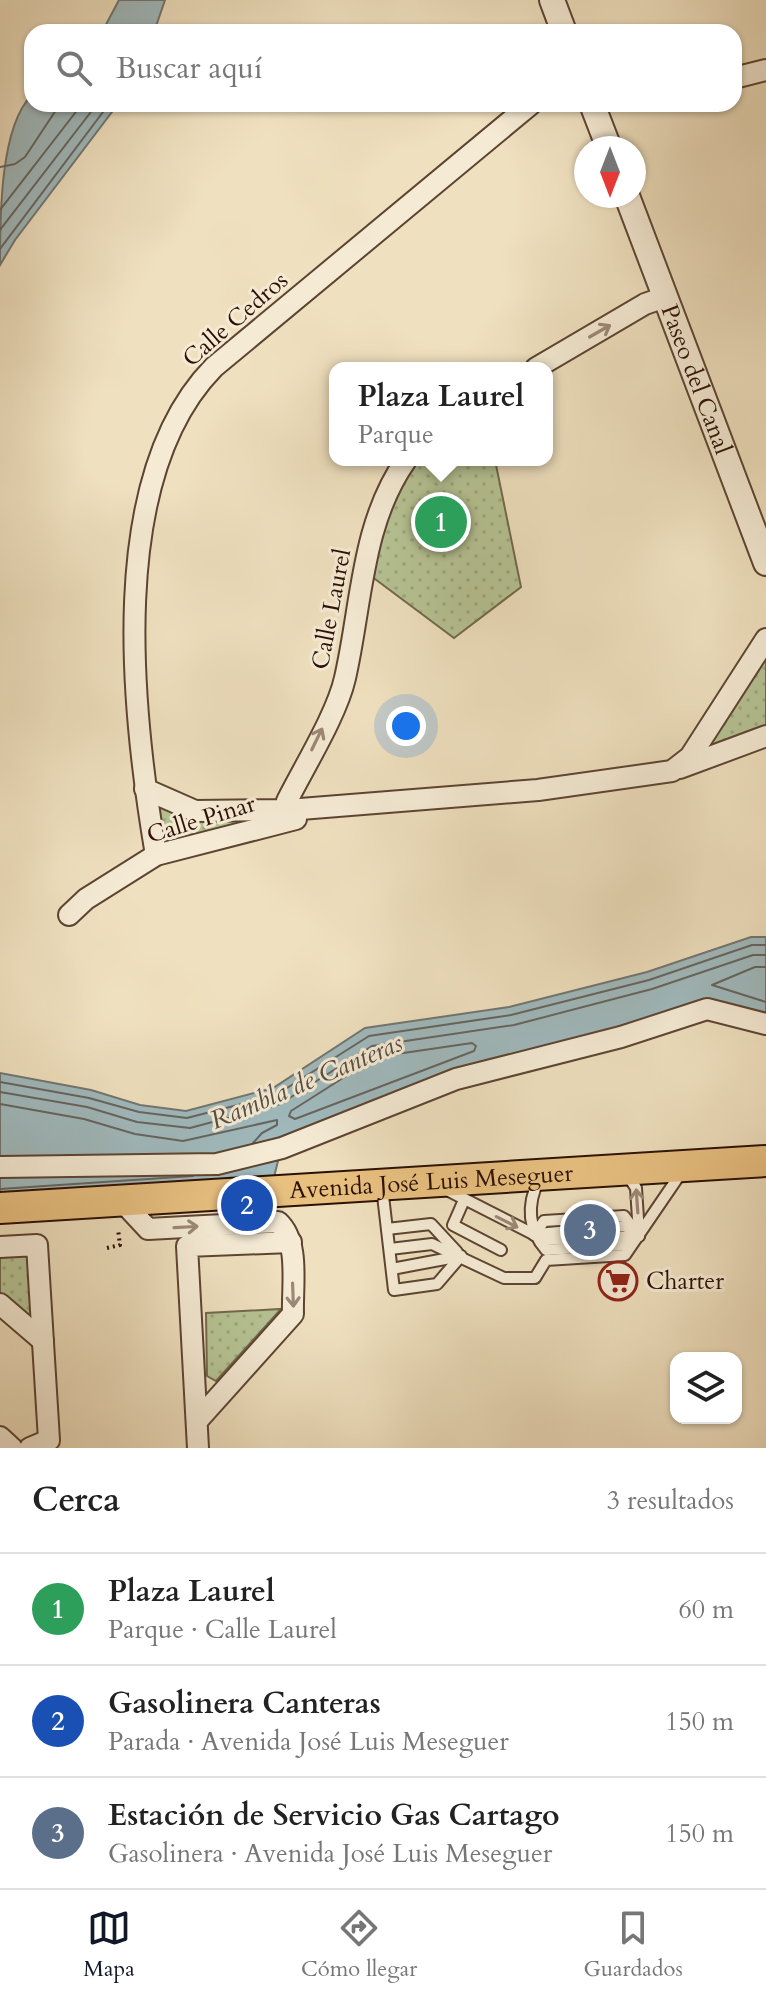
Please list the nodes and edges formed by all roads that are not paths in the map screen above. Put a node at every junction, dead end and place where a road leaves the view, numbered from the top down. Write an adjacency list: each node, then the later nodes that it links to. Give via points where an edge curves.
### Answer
1 (552, 0): 2 (street)
2 (561, 24)
3 (766, 70): 4 (street)
4 (742, 76)
5 (521, 112): 16 (street, Calle Cedros, via 214,367 182,405 154,473 140,552 137,733)
6 (598, 112): 7 (street)
7 (605, 136)
8 (632, 208): 9 (street, Paseo del Canal)
9 (665, 297): 10 (street, one-way to 9); 12 (street, Paseo del Canal)
10 (546, 362)
11 (402, 466): 18 (street, Calle Laurel, one-way to 11, via 287,801 344,682 372,531)
12 (766, 563)
13 (766, 639): 15 (street, via 690,757)
14 (766, 736): 15 (street, Calle Pinar)
15 (672, 771): 17 (street, Calle Pinar, via 538,790)
16 (145, 789): 18 (street, Calle Pinar, via 195,811); 19 (street, Calle Cedros)
17 (363, 805): 18 (street, Calle Pinar); 19 (street, Calle Pinar)
18 (288, 810)
19 (156, 855): 20 (street, Calle Pinar)
20 (69, 915)
21 (766, 1024): 24 (street, via 707,1009 456,1079 282,1148 217,1164)
22 (766, 1161): 23 (main road, Avenida José Luis Meseguer)
23 (687, 1165): 25 (main road, Avenida José Luis Meseguer); 34 (lane)
24 (0, 1167)
25 (624, 1169): 26 (main road, Avenida José Luis Meseguer); 34 (lane, one-way to 25, via 636,1188)
26 (541, 1174): 27 (main road, Avenida José Luis Meseguer); 33 (lane, via 531,1196)
27 (432, 1181): 28 (main road, Avenida José Luis Meseguer); 29 (lane)
28 (382, 1185): 31 (main road, Avenida José Luis Meseguer); 32 (lane)
29 (464, 1200): 33 (lane, one-way to 33); 38 (lane, via 453,1225)
30 (0, 1208): 31 (main road, Avenida José Luis Meseguer)
31 (120, 1213): 35 (street, one-way to 35, via 148,1229 278,1222)
32 (387, 1229): 37 (lane); 39 (lane, via 431,1224)
33 (533, 1235): 34 (lane, via 545,1240); 34 (lane, via 544,1221 624,1216)
34 (639, 1236): 39 (lane, via 625,1255 546,1260 536,1268 535,1278 504,1278)
35 (291, 1242): 43 (street, one-way to 43, via 293,1314); 43 (street, via 187,1246)
36 (0, 1247): 42 (street, via 37,1245)
37 (390, 1249): 39 (lane, via 432,1244); 40 (lane)
38 (501, 1250)
39 (461, 1256): 40 (lane); 40 (lane, via 437,1284 394,1290)
40 (392, 1269)
41 (0, 1304): 42 (street)
42 (43, 1341): 46 (street, via 49,1440)
43 (197, 1421): 47 (street)
44 (0, 1437): 45 (street)
45 (12, 1448)
46 (30, 1448)
47 (198, 1448)

